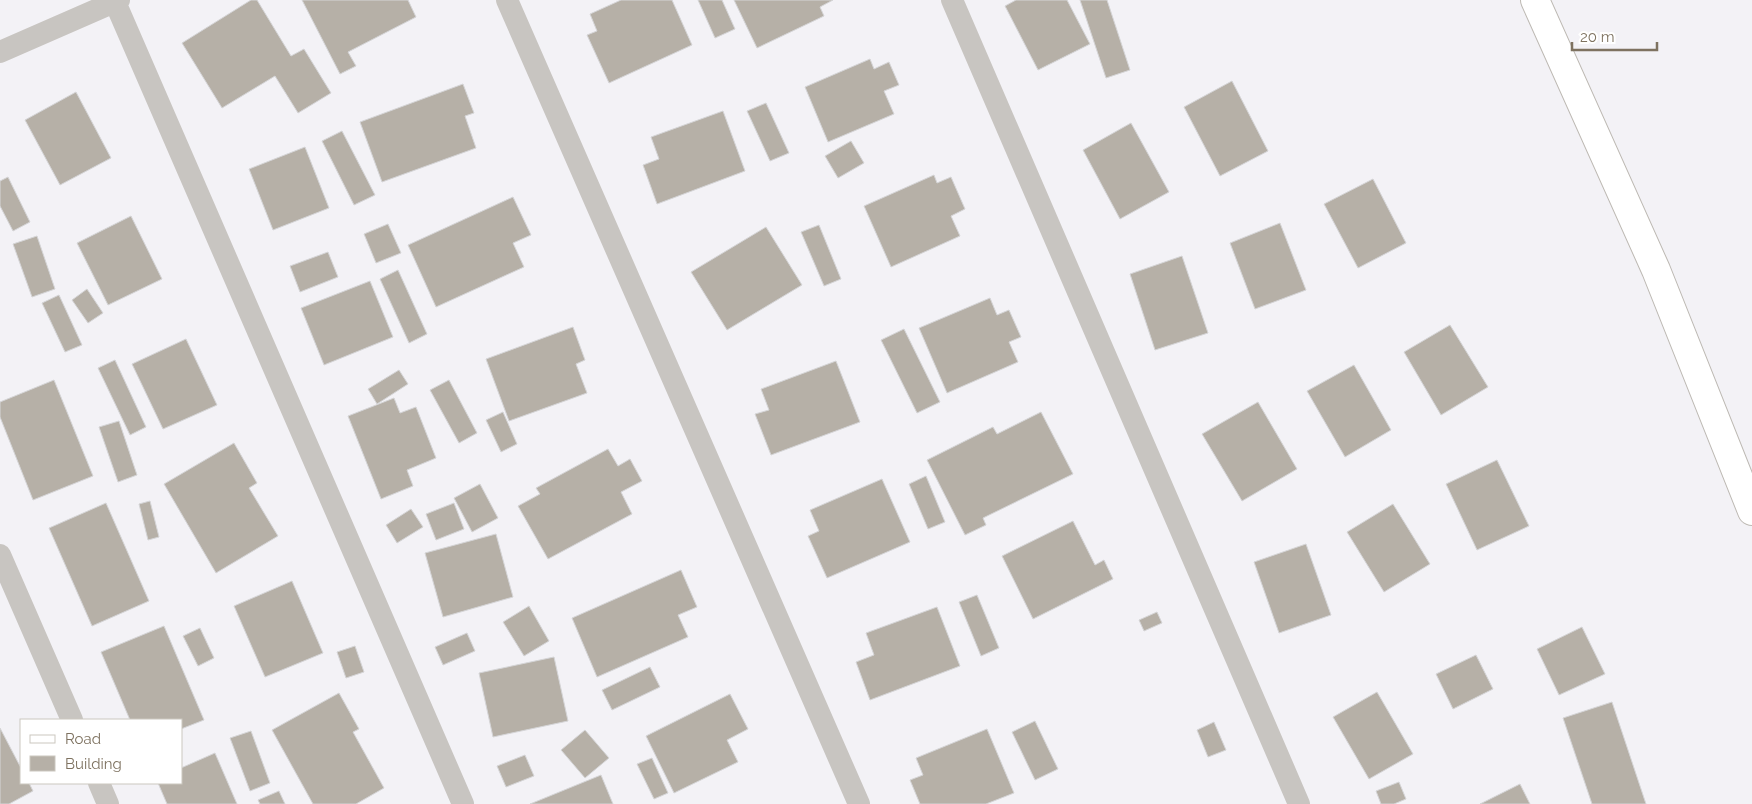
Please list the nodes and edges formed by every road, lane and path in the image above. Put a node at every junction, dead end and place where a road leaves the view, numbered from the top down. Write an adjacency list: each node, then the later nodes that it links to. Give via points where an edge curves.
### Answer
1 (507, 0): 12 (street)
2 (952, 0): 13 (street)
3 (1535, 0): 6 (main road, via 1656,270)
4 (117, 1): 5 (street); 11 (street)
5 (0, 52)
6 (1752, 511)
7 (0, 555): 8 (street)
8 (72, 719)
9 (99, 784): 10 (street)
10 (108, 804)
11 (463, 804)
12 (858, 804)
13 (1299, 804)

